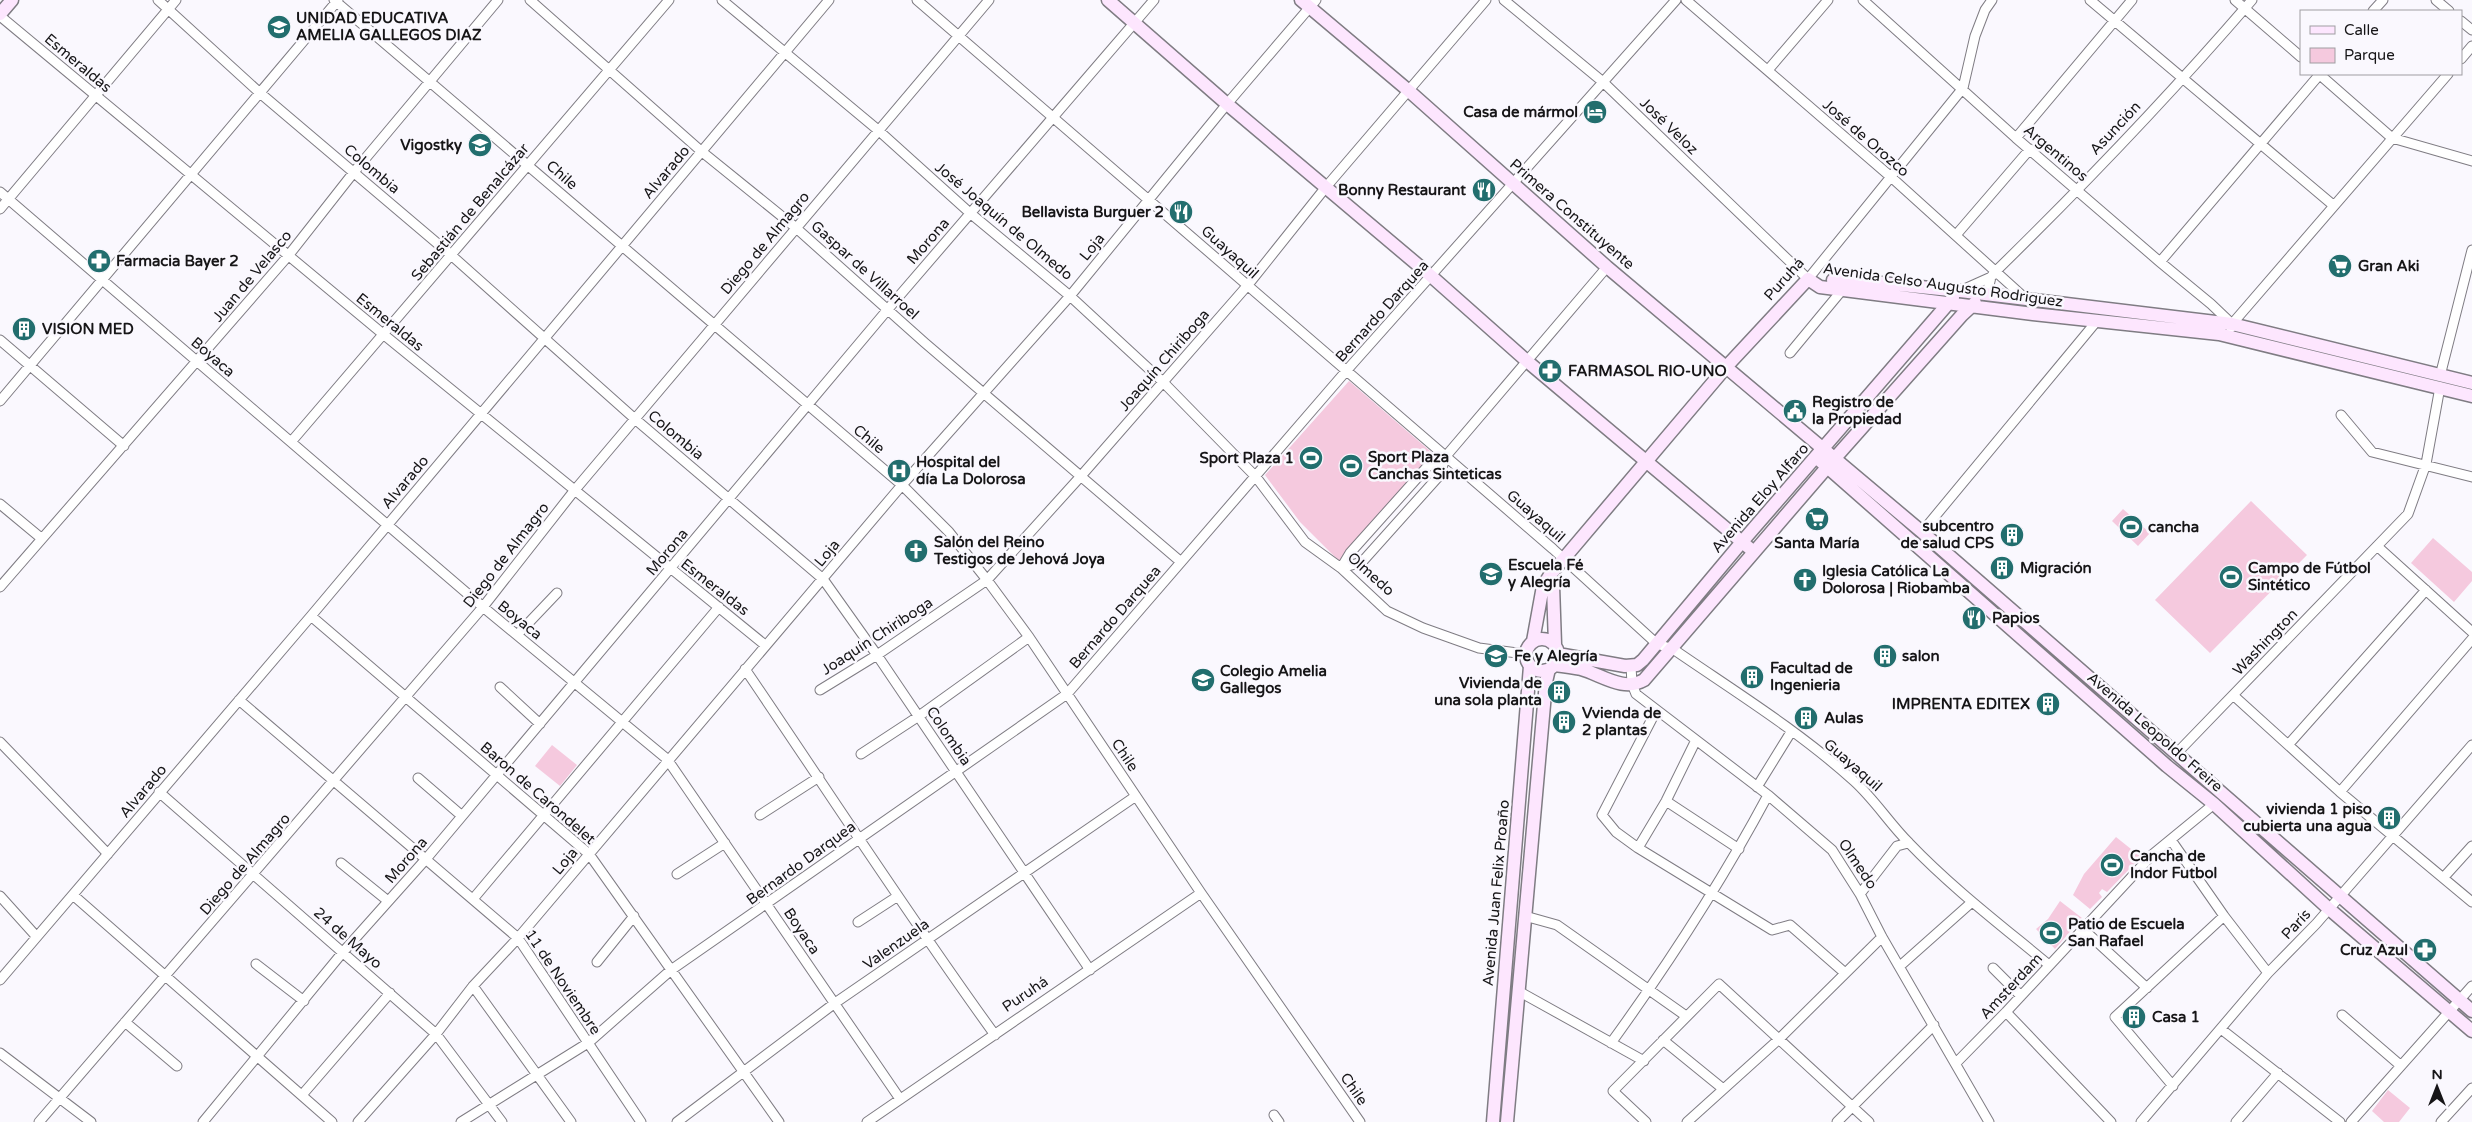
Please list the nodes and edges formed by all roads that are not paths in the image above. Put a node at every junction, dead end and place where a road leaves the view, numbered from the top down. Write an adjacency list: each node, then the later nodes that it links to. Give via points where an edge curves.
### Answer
1 (12, 0): 32 (street)
2 (158, 0): 29 (street, Colombia)
3 (176, 0): 29 (street)
4 (498, 0): 48 (street, Juan de Velasco)
5 (530, 0): 42 (street, Gaspar de Villarroel)
6 (669, 0): 42 (street, Sebastián de Benalcázar)
7 (722, 0): 39 (street, José Joaquín de Olmedo)
8 (828, 0): 39 (street, Alvarado)
9 (917, 0): 37 (street, Guayaquil)
10 (989, 0): 37 (street, Diego de Almagro)
11 (1108, 0): 35 (street)
12 (1154, 0): 35 (street, Morona)
13 (1486, 0): 51 (street, Joaquín Chiriboga)
14 (1504, 0): 49 (street, José Veloz)
15 (1676, 0): 49 (street, Bernardo Darquea)
16 (1686, 0): 43 (street, José de Orozco)
17 (1828, 0): 43 (street)
18 (1863, 0): 50 (street, Argentinos)
19 (1992, 0): 50 (street, Puruhá, via 1975,36)
20 (2090, 0): 33 (street)
21 (2132, 0): 33 (street)
22 (2236, 0): 28 (street)
23 (2252, 0): 28 (street, Asunción)
24 (2383, 0): 30 (street)
25 (2436, 0): 31 (street)
26 (336, 1): 48 (street, Chile); 52 (street)
27 (1309, 3): 51 (street, Primera Constituyente); 54 (street, Loja)
28 (2245, 8): 40 (street); 47 (street, Asunción)
29 (168, 9): 52 (street, Colombia); 53 (street)
30 (2374, 10)
31 (2448, 10)
32 (0, 15): 53 (street, Esmeraldas)
33 (2114, 21): 47 (street); 57 (street)
34 (2462, 22): 36 (street)
35 (1135, 23): 54 (street); 55 (street, Morona)
36 (2472, 30)
37 (957, 35): 55 (street, Guayaquil); 56 (street, Diego de Almagro)
38 (2472, 46): 41 (street)
39 (784, 53): 56 (street, José Joaquín de Olmedo); 61 (street, Alvarado)
40 (2300, 56)
41 (2462, 58)
42 (610, 69): 61 (street, Gaspar de Villarroel); 63 (street, Sebastián de Benalcázar)
43 (1768, 70): 66 (street, José de Orozco)
44 (2319, 75): 59 (street)
45 (2321, 75): 58 (street)
46 (2447, 75): 58 (street)
47 (2183, 79): 59 (street); 69 (street, Asunción)
48 (430, 82): 63 (street, Chile); 64 (street, Juan de Velasco)
49 (1603, 82): 67 (street, Bernardo Darquea); 87 (street, José Veloz)
50 (1963, 88): 57 (street, Argentinos); 66 (street, Puruhá)
51 (1409, 91): 67 (street, Primera Constituyente); 68 (street, Joaquín Chiriboga)
52 (260, 93): 64 (street, Colombia); 65 (street)
53 (96, 96): 65 (street, Esmeraldas); 72 (street)
54 (1227, 104): 68 (street); 71 (street, Loja)
55 (1054, 119): 71 (street, Guayaquil); 75 (street, Morona)
56 (878, 130): 75 (street, José Joaquín de Olmedo); 76 (street, Diego de Almagro)
57 (2016, 138): 60 (street, Argentinos)
58 (2392, 138): 62 (street); 73 (street)
59 (2260, 144): 73 (street); 82 (street)
60 (2030, 149): 69 (street, Argentinos); 77 (street)
61 (701, 151): 76 (street, Gaspar de Villarroel); 78 (street, Alvarado)
62 (2472, 161)
63 (528, 164): 78 (street, Chile); 80 (street, Sebastián de Benalcázar)
64 (354, 172): 80 (street, Colombia); 81 (street, Juan de Velasco)
65 (191, 175): 81 (street, Esmeraldas); 88 (street)
66 (1891, 177): 77 (street, José de Orozco); 87 (street, Puruhá)
67 (1513, 183): 83 (street, Primera Constituyente); 86 (street, Bernardo Darquea)
68 (1326, 187): 86 (street); 89 (street, Joaquín Chiriboga)
69 (2079, 190): 82 (street, Argentinos); 85 (street, Asunción)
70 (0, 192): 72 (street, Boyaca)
71 (1149, 198): 89 (street, Guayaquil); 93 (street, Loja)
72 (8, 199): 74 (street); 88 (street, Boyaca)
73 (2333, 205): 100 (street)
74 (0, 208)
75 (970, 214): 93 (street, José Joaquín de Olmedo); 97 (street, Morona)
76 (795, 227): 97 (street, Gaspar de Villarroel); 99 (street, Diego de Almagro)
77 (1956, 235): 85 (street, José de Orozco)
78 (621, 246): 99 (street, Chile); 102 (street, Alvarado)
79 (2472, 250): 84 (street, Washington)
80 (451, 255): 101 (street, Sebastián de Benalcázar); 102 (street, Colombia)
81 (288, 256): 101 (street, Esmeraldas); 105 (street, Juan de Velasco)
82 (2160, 262): 100 (street, Argentinos, via 2211,304)
83 (1607, 267): 106 (street); 108 (street, Primera Constituyente)
84 (2470, 270): 111 (street, Washington)
85 (1994, 274): 91 (street, Asunción); 92 (street); 94 (street, José de Orozco)
86 (1431, 276): 106 (street); 109 (street, Bernardo Darquea)
87 (1808, 279): 90 (street, Avenida Celso Augusto Rodriguez, via 1820,287); 91 (street, Avenida Celso Augusto Rodriguez, via 1881,282); 108 (street, Puruhá)
88 (103, 280): 105 (street, Boyaca); 107 (street)
89 (1247, 286): 109 (street, Guayaquil); 110 (street, Joaquín Chiriboga)
90 (1843, 289): 95 (street, Avenida Celso Augusto Rodriguez); 104 (street)
91 (1960, 291): 92 (street, Avenida Celso Augusto Rodriguez); 95 (street, Avenida Eloy Alfaro)
92 (1987, 294): 94 (street, Avenida Celso Augusto Rodriguez); 96 (street)
93 (1070, 296): 110 (street, José Joaquín de Olmedo); 113 (street, Loja)
94 (2026, 299): 100 (street, Avenida Celso Augusto Rodriguez)
95 (1948, 303): 96 (street, Avenida Celso Augusto Rodriguez); 122 (street, Avenida Eloy Alfaro)
96 (1971, 306): 98 (street, Avenida Celso Augusto Rodriguez); 125 (street, Avenida Eloy Alfaro)
97 (888, 310): 113 (street, Gaspar de Villarroel); 116 (street, Morona)
98 (2096, 322): 100 (street, Avenida Celso Augusto Rodriguez, via 2184,330); 135 (street)
99 (715, 325): 116 (street, Chile); 119 (street, Diego de Almagro)
100 (2231, 330): 111 (street, Avenida Celso Augusto Rodriguez)
101 (383, 334): 117 (street, Esmeraldas); 120 (street, Sebastián de Benalcázar)
102 (544, 338): 117 (street, Alvarado); 119 (street, Colombia)
103 (0, 340): 107 (street)
104 (1790, 353)
105 (197, 361): 120 (street, Boyaca); 121 (street, Juan de Velasco)
106 (1528, 362): 123 (street); 124 (street)
107 (30, 366): 115 (street); 121 (street)
108 (1727, 366): 122 (street, Primera Constituyente); 124 (street, Puruhá)
109 (1348, 370): 123 (street, Guayaquil); 128 (street, Bernardo Darquea)
110 (1162, 381): 127 (street, Joaquín Chiriboga); 128 (street, José Joaquín de Olmedo)
111 (2440, 381): 112 (street, Avenida Celso Augusto Rodriguez); 114 (street, Avenida Celso Augusto Rodriguez); 126 (street, Washington)
112 (2472, 383)
113 (984, 391): 127 (street, Gaspar de Villarroel); 130 (street, Loja)
114 (2472, 396)
115 (0, 400)
116 (808, 405): 130 (street, Chile); 132 (street, Morona)
117 (480, 413): 131 (street, Esmeraldas); 134 (street, Alvarado)
118 (2341, 415): 126 (street, via 2372,452)
119 (635, 419): 131 (street, Diego de Almagro); 132 (street, Colombia)
120 (291, 442): 134 (street, Boyaca)
121 (124, 446): 136 (street, Juan de Velasco)
122 (1820, 453): 125 (street, Avenida Leopoldo Freire); 137 (street, Avenida Eloy Alfaro)
123 (1446, 456): 140 (street, Guayaquil); 142 (street, via 1427,467 1350,553); 142 (street, via 1440,476 1362,562)
124 (1645, 462): 137 (street); 140 (street, Puruhá)
125 (1831, 462): 135 (street, Avenida Leopoldo Freire); 139 (street, Avenida Eloy Alfaro); 197 (street, Avenida Leopoldo Freire, via 2167,766)
126 (2426, 464): 129 (street); 138 (street, Washington, via 2408,514)
127 (1081, 476): 141 (street, Gaspar de Villarroel); 146 (street, Joaquín Chiriboga)
128 (1256, 477): 141 (street, Bernardo Darquea); 142 (street, Olmedo, via 1305,542)
129 (2472, 477)
130 (902, 485): 145 (street, Loja); 146 (street, Chile, via 949,532)
131 (574, 491): 143 (street, Esmeraldas); 150 (street, Diego de Almagro)
132 (730, 497): 143 (street, Morona); 145 (street, Colombia)
133 (0, 504): 136 (street)
134 (387, 524): 150 (street, Boyaca); 152 (street, Alvarado)
135 (1922, 532): 184 (street, Avenida Leopoldo Freire)
136 (41, 538): 147 (street, Juan de Velasco)
137 (1741, 543): 139 (street); 158 (street, Avenida Eloy Alfaro)
138 (2376, 546): 148 (street); 171 (street, Washington)
139 (1754, 552): 160 (street, Avenida Eloy Alfaro)
140 (1564, 558): 144 (street); 158 (street, Guayaquil)
141 (1181, 562): 170 (street, Bernardo Darquea)
142 (1341, 568): 163 (street, Olmedo, via 1387,610 1423,628 1479,648)
143 (670, 570): 151 (street, Esmeraldas); 166 (street, Morona)
144 (1550, 575): 157 (street, via 1543,586); 162 (street, Avenida Juan Felix Proaño)
145 (823, 579): 159 (street, Loja); 161 (street, Colombia)
146 (987, 580): 155 (street, Chile); 161 (street, Joaquín Chiriboga)
147 (0, 587)
148 (2426, 590): 153 (street); 181 (street)
149 (557, 593): 154 (street)
150 (483, 607): 154 (street, Boyaca); 172 (street, Diego de Almagro)
151 (719, 607): 159 (street, Esmeraldas); 176 (street)
152 (311, 616): 172 (street, Baron de Carondelet); 173 (street, Alvarado)
153 (2472, 632)
154 (517, 635): 166 (street, Boyaca)
155 (1029, 637): 170 (street, Chile); 175 (street)
156 (2472, 639): 193 (street)
157 (1533, 641): 162 (street, via 1544,638); 163 (street)
158 (1657, 644): 160 (street, Guayaquil); 164 (street, Avenida Eloy Alfaro, via 1643,660)
159 (765, 645): 165 (street, Loja)
160 (1673, 648): 167 (street, Avenida Eloy Alfaro, via 1651,674); 178 (street, Guayaquil)
161 (877, 655): 169 (street, Joaquín Chiriboga); 175 (street, Colombia)
162 (1554, 658): 163 (street, via 1539,670); 164 (street); 167 (street, via 1614,682); 231 (street, Avenida Juan Felix Proaño, via 1546,682)
163 (1528, 660): 306 (street, Avenida Juan Felix Proaño, via 1512,907)
164 (1631, 666): 167 (street)
165 (745, 668): 185 (street, Loja); 188 (street)
166 (575, 683): 176 (street, Boyaca); 177 (street, Morona)
167 (1635, 683): 174 (street, Olmedo, via 1636,694)
168 (500, 688): 177 (street)
169 (820, 690)
170 (1067, 694): 186 (street, Bernardo Darquea); 195 (street, Chile)
171 (2233, 695): 181 (street); 184 (street, Washington)
172 (406, 697): 187 (street, Baron de Carondelet); 190 (street, Diego de Almagro)
173 (239, 700): 190 (street, 11 de Noviembre); 192 (street, Alvarado)
174 (1656, 711): 179 (street, Olmedo); 207 (street, via 1602,815 1616,832)
175 (919, 716): 183 (street); 186 (street, Colombia)
176 (622, 722): 185 (street, Boyaca); 200 (street)
177 (540, 724): 187 (street, Morona)
178 (1792, 732): 191 (street); 205 (street, Guayaquil, via 1853,780)
179 (1696, 740): 191 (street, Olmedo); 196 (street)
180 (0, 742): 209 (street)
181 (2288, 745): 193 (street)
182 (2472, 745): 201 (street, París)
183 (861, 754)
184 (2176, 754): 221 (street, Avenida Leopoldo Freire)
185 (667, 759): 204 (street, Boyaca); 210 (street, Loja)
186 (956, 772): 202 (street, Bernardo Darquea); 213 (street, Colombia)
187 (496, 776): 199 (street, Morona); 200 (street, Baron de Carondelet)
188 (819, 777): 198 (street); 202 (street)
189 (418, 778): 199 (street)
190 (334, 781): 211 (street, 11 de Noviembre); 214 (street, Diego de Almagro)
191 (1757, 787): 194 (street, Olmedo)
192 (159, 792): 209 (street, Alvarado); 214 (street, 24 de Mayo)
193 (2340, 792): 201 (street)
194 (1768, 795): 208 (street); 219 (street, Olmedo, via 1832,850)
195 (1136, 796): 213 (street, Valenzuela); 218 (street, Chile)
196 (1666, 801): 207 (street); 208 (street)
197 (2214, 804): 203 (street, Amsterdam); 229 (street, Avenida Leopoldo Freire)
198 (760, 815)
199 (462, 816): 211 (street, Morona)
200 (543, 816): 210 (street, Baron de Carondelet); 224 (street)
201 (2392, 834): 216 (street); 221 (street, París)
202 (860, 837): 223 (street); 228 (street, Bernardo Darquea)
203 (2171, 840): 232 (street); 234 (street, Amsterdam, via 2153,854)
204 (725, 843): 215 (street); 228 (street, Boyaca)
205 (1908, 843): 219 (street, via 1897,846); 226 (street, Guayaquil)
206 (2472, 846): 216 (street)
207 (1638, 848): 217 (street)
208 (1739, 849): 217 (street)
209 (108, 854): 220 (street, Alvarado)
210 (589, 854): 230 (street, Baron de Carondelet); 237 (street, Loja)
211 (426, 859): 224 (street, 11 de Noviembre); 225 (street, Morona)
212 (341, 863): 225 (street)
213 (1024, 873): 238 (street, Valenzuela); 246 (street, Colombia)
214 (254, 874): 239 (street, 24 de Mayo); 248 (street, Diego de Almagro)
215 (676, 874)
216 (2444, 877): 227 (street)
217 (1712, 893): 247 (street, via 1772,930 1790,925); 254 (street)
218 (1201, 894): 246 (street, Puruhá); 305 (street, Chile)
219 (1860, 894): 236 (street, Olmedo)
220 (73, 895): 235 (street, Alvarado); 248 (street)
221 (2338, 895): 229 (street, París); 258 (street, Avenida Leopoldo Freire)
222 (0, 896): 235 (street)
223 (898, 896): 233 (street); 238 (street)
224 (473, 899): 237 (street, 11 de Noviembre)
225 (388, 901): 239 (street, Morona)
226 (1972, 902): 242 (street, Guayaquil); 243 (street)
227 (2472, 902)
228 (767, 904): 245 (street, Bernardo Darquea); 260 (street, Boyaca)
229 (2328, 908): 249 (street, París); 263 (street, Avenida Leopoldo Freire)
230 (634, 916): 240 (street); 245 (street, Baron de Carondelet)
231 (1525, 916): 254 (street, via 1558,925); 255 (street, Avenida Juan Felix Proaño)
232 (2224, 916): 249 (street); 253 (street)
233 (858, 922)
234 (2083, 930): 242 (street, Amsterdam); 253 (street)
235 (36, 936): 250 (street, Alvarado)
236 (1882, 937): 243 (street, Olmedo); 247 (street)
237 (518, 938): 251 (street, Loja); 275 (street, 11 de Noviembre)
238 (926, 940): 260 (street, Valenzuela); 271 (street)
239 (343, 952): 256 (street, 24 de Mayo); 259 (street, Morona)
240 (597, 962)
241 (256, 964): 259 (street)
242 (2050, 965): 257 (street, Amsterdam)
243 (1900, 966): 267 (street, Olmedo)
244 (1993, 968): 257 (street)
245 (671, 970): 275 (street, Bernardo Darquea); 282 (street, Baron de Carondelet)
246 (1090, 970): 271 (street, Puruhá)
247 (1845, 973): 273 (street)
248 (166, 974): 266 (street, Diego de Almagro); 277 (street)
249 (2268, 974): 268 (street, París)
250 (0, 980)
251 (473, 986): 270 (street, Loja); 283 (street)
252 (2472, 986): 258 (street)
253 (2147, 988): 285 (street, via 2116,1019)
254 (1649, 990): 265 (street); 274 (street)
255 (1520, 992): 274 (street); 307 (street, Avenida Juan Felix Proaño)
256 (390, 993): 270 (street, 24 de Mayo); 288 (street)
257 (2021, 996): 262 (street, Amsterdam)
258 (2460, 1000): 261 (street, Avenida Leopoldo Freire); 263 (street)
259 (304, 1001): 277 (street, Morona)
260 (835, 1003): 282 (street, Valenzuela); 290 (street, Boyaca)
261 (2472, 1011)
262 (2006, 1012): 279 (street, Amsterdam); 313 (street)
263 (2451, 1012): 269 (street, Avenida Leopoldo Freire); 280 (street)
264 (2342, 1015): 280 (street)
265 (1686, 1016): 272 (street); 273 (street, via 1719,984)
266 (125, 1022): 281 (street); 289 (street, Diego de Almagro)
267 (1934, 1025): 279 (street, Olmedo); 292 (street)
268 (2222, 1029): 284 (street); 285 (street, París)
269 (2472, 1031)
270 (436, 1034): 291 (street, 24 de Mayo); 297 (street, Loja)
271 (995, 1035): 290 (street, Puruhá)
272 (1664, 1040): 278 (street); 286 (street)
273 (1778, 1040): 286 (street); 292 (street)
274 (1611, 1042): 278 (street)
275 (588, 1043): 283 (street, Bernardo Darquea); 301 (street, 11 de Noviembre)
276 (0, 1053): 289 (street)
277 (257, 1058): 288 (street); 295 (street, Morona)
278 (1644, 1061): 308 (street, via 1613,1092)
279 (1956, 1063): 312 (street, Olmedo)
280 (2400, 1065): 317 (street)
281 (176, 1066)
282 (744, 1073): 302 (street, Valenzuela); 303 (street, Baron de Carondelet)
283 (538, 1074): 291 (street, Bernardo Darquea); 300 (street)
284 (2278, 1074): 315 (street); 316 (street)
285 (2173, 1086): 314 (street, París)
286 (1722, 1088): 309 (street)
287 (2472, 1088): 318 (street)
288 (302, 1095): 296 (street)
289 (60, 1098): 293 (street, Diego de Almagro); 294 (street)
290 (900, 1100): 304 (street, Puruhá)
291 (489, 1104): 298 (street, Bernardo Darquea); 299 (street, 24 de Mayo)
292 (1852, 1107): 310 (street); 311 (street)
293 (39, 1122)
294 (91, 1122)
295 (203, 1122)
296 (332, 1122)
297 (358, 1122)
298 (461, 1122)
299 (502, 1122)
300 (571, 1122)
301 (640, 1122)
302 (677, 1122)
303 (779, 1122)
304 (867, 1122)
305 (1360, 1122)
306 (1493, 1122)
307 (1507, 1122)
308 (1646, 1122)
309 (1687, 1122)
310 (1836, 1122)
311 (1868, 1122)
312 (1989, 1122)
313 (2112, 1122)
314 (2140, 1122)
315 (2236, 1122)
316 (2340, 1122)
317 (2351, 1122)
318 (2441, 1122)

